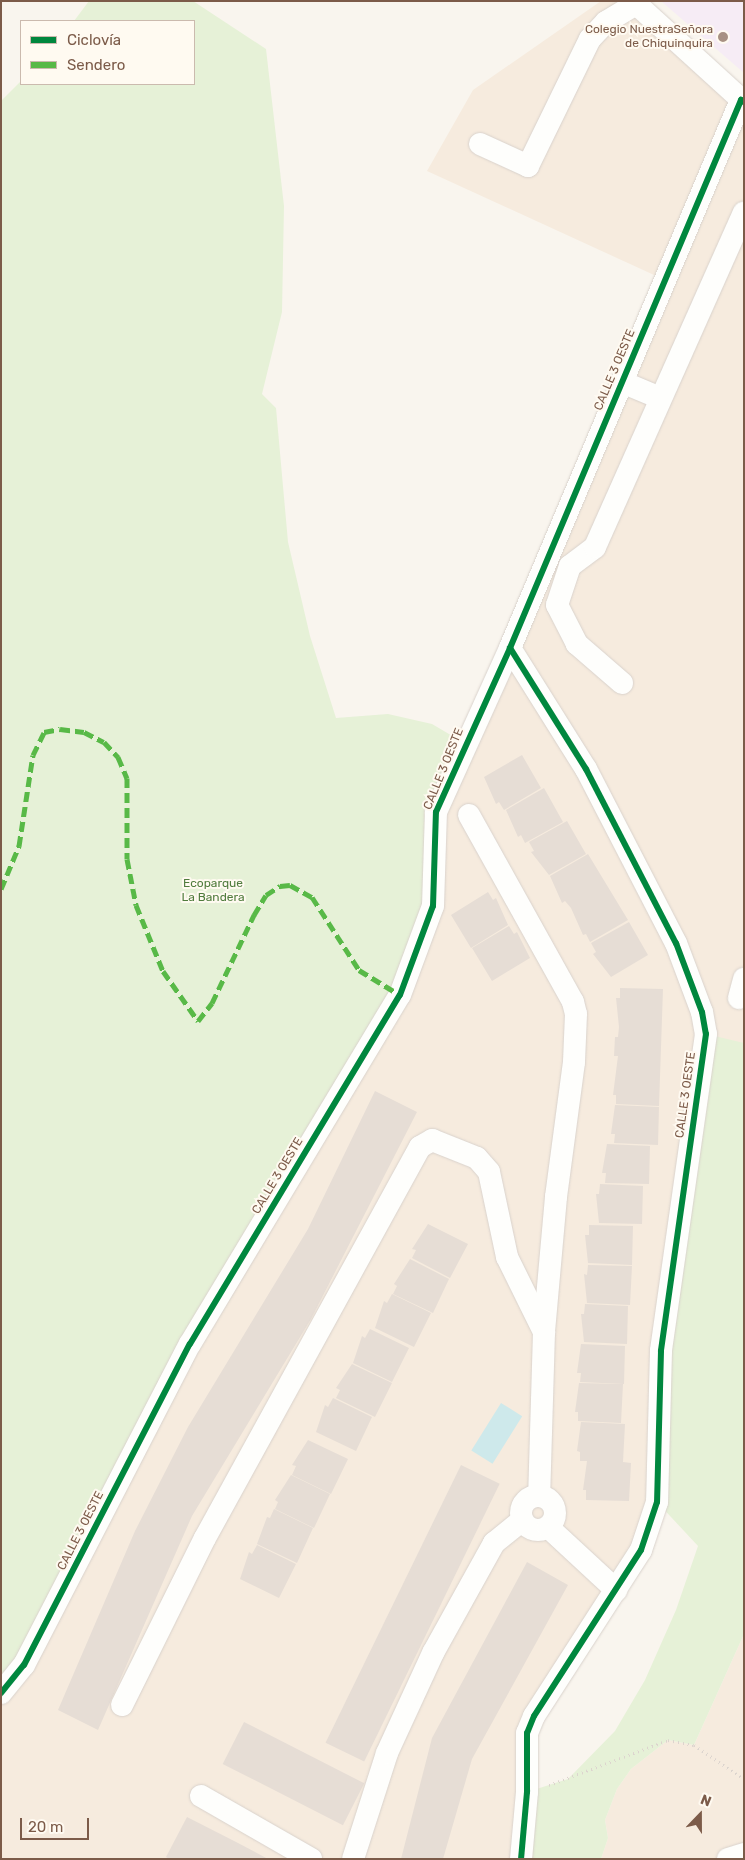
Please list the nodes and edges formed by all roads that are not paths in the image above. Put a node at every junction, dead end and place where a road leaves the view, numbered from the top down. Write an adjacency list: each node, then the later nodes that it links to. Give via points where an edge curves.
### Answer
1 (634, 3): 2 (street); 3 (street, via 606,22 590,39 528,166)
2 (742, 101): 5 (street, CALLE 3 OESTE)
3 (480, 144)
4 (744, 213): 6 (street)
5 (622, 382): 6 (street); 7 (street, CALLE 3 OESTE)
6 (660, 398): 8 (street, via 595,547 570,566 557,605 576,644)
7 (510, 648): 14 (street, CALLE 3 OESTE, via 586,769 676,943 706,1034 662,1351 657,1502 641,1550); 15 (street, CALLE 3 OESTE, via 436,812 433,906 400,994 190,1344 24,1665)
8 (622, 683)
9 (469, 815): 10 (street, via 573,1002 576,1014 574,1062 556,1197)
10 (544, 1332): 11 (street); 16 (street, via 507,1257 489,1172 477,1158 432,1140 420,1147 205,1538)
11 (539, 1496): 12 (street, via 524,1503); 13 (street, via 553,1503)
12 (522, 1520): 13 (street, via 534,1530); 20 (street, via 494,1543 433,1653 387,1753)
13 (552, 1523): 14 (street)
14 (621, 1583): 21 (street, CALLE 3 OESTE, via 534,1716 527,1733 527,1792)
15 (1, 1693)
16 (122, 1705)
17 (201, 1796): 19 (street)
18 (744, 1854): 22 (street)
19 (311, 1859)
20 (353, 1859)
21 (521, 1859)
22 (728, 1859)

